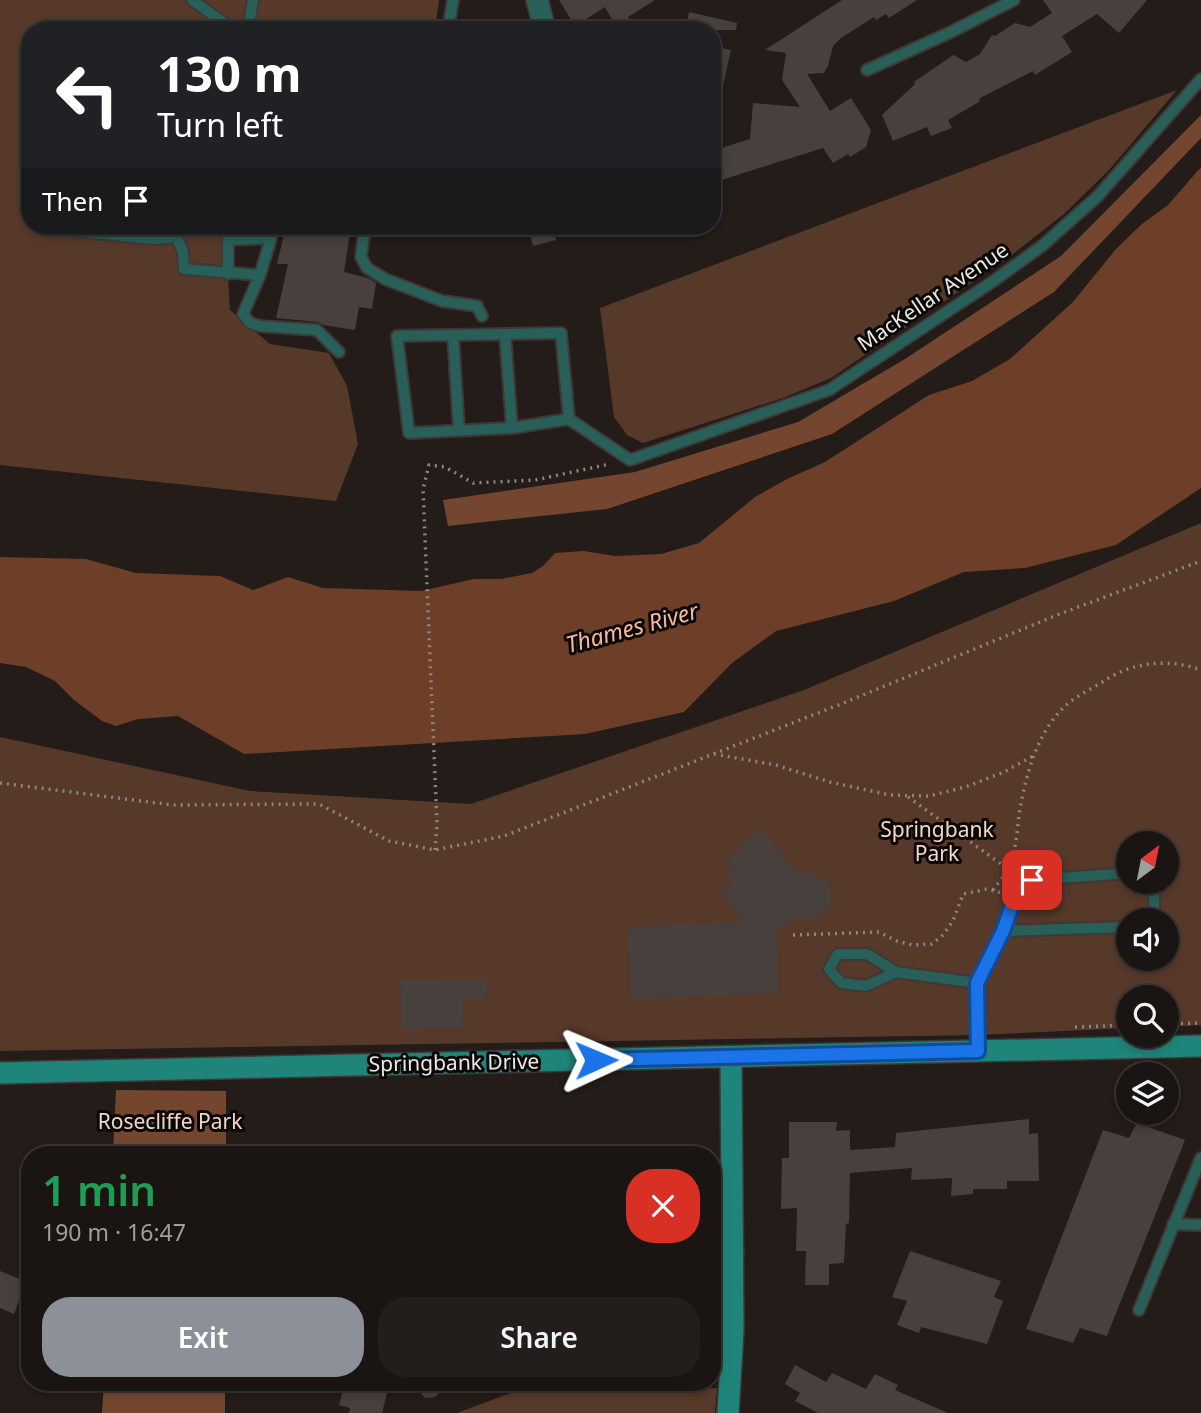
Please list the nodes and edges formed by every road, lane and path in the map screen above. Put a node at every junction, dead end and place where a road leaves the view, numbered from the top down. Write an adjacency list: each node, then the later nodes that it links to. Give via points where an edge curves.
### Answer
1 (192, 0): 6 (lane)
2 (253, 0): 7 (lane)
3 (453, 0): 8 (lane)
4 (537, 0): 9 (street)
5 (1014, 0): 10 (lane)
6 (221, 21)
7 (250, 21)
8 (450, 21)
9 (543, 21)
10 (867, 70)
11 (1201, 79): 28 (lane, MacKellar Avenue, via 1098,196 1042,246 992,282 829,390)
12 (114, 235): 16 (lane)
13 (228, 235): 18 (lane)
14 (271, 235): 17 (lane)
15 (364, 235): 21 (lane, via 361,257 367,268 442,301 477,306)
16 (177, 237): 19 (lane, via 184,269)
17 (271, 239): 18 (lane); 20 (lane)
18 (228, 240): 19 (lane)
19 (228, 274): 20 (lane)
20 (260, 275): 24 (lane, via 243,314 250,323 317,330)
21 (482, 316)
22 (505, 334): 23 (lane); 25 (lane, via 561,333); 26 (lane)
23 (453, 335): 27 (lane); 27 (lane, via 397,336 408,433)
24 (339, 352)
25 (569, 419): 26 (lane); 28 (lane)
26 (512, 428): 27 (lane)
27 (459, 430)
28 (630, 460): 35 (path, via 535,480 473,483 445,467 429,465 423,489)
29 (1201, 561): 31 (path)
30 (1200, 668): 32 (path, via 1136,665 1110,677 1064,707)
31 (713, 754): 34 (path); 35 (path, via 503,836)
32 (1035, 755): 34 (path, via 965,787 929,796); 36 (path)
33 (0, 783): 35 (path, via 173,805 319,804 389,841)
34 (906, 795): 36 (path)
35 (435, 850)
36 (1008, 869): 38 (path)
37 (1116, 874): 39 (lane, via 1032,880)
38 (993, 890): 39 (path); 42 (path, via 962,894 953,921 932,944 897,941 879,932)
39 (1017, 899): 41 (lane)
40 (1116, 927): 41 (lane)
41 (1003, 931): 44 (lane)
42 (793, 936)
43 (896, 972): 43 (lane, via 867,954 838,954 829,969 841,983 866,986); 44 (lane)
44 (977, 983): 48 (lane)
45 (1201, 1023): 46 (path)
46 (1179, 1024)
47 (1201, 1046): 48 (main road, Springbank Drive)
48 (978, 1051): 49 (main road, Springbank Drive)
49 (731, 1057): 50 (main road, Springbank Drive); 54 (main road)
50 (0, 1073)
51 (1201, 1158): 52 (lane)
52 (1173, 1224): 53 (lane); 55 (lane)
53 (1201, 1225)
54 (722, 1251): 56 (main road, via 733,1330)
55 (1139, 1310)
56 (728, 1413)

